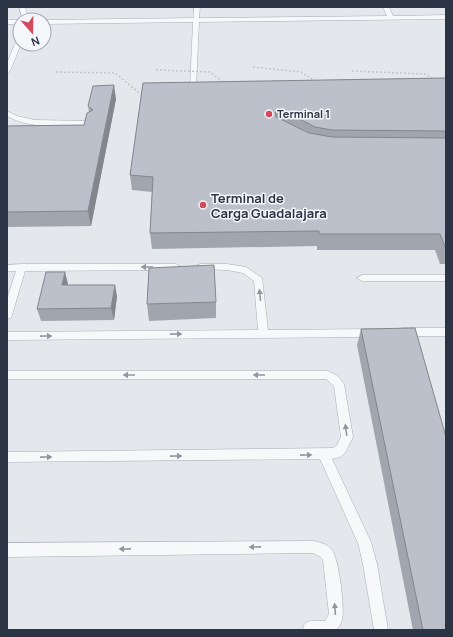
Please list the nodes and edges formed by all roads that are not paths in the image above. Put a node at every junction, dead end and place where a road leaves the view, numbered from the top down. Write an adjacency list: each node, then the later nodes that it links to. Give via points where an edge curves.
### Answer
1 (197, 7): 5 (lane)
2 (386, 7): 4 (lane)
3 (446, 17): 4 (lane)
4 (391, 18): 5 (lane)
5 (198, 20): 6 (lane); 9 (lane)
6 (52, 22)
7 (15, 52): 8 (lane)
8 (7, 71)
9 (193, 88)
10 (7, 113): 11 (lane, via 22,119 51,123 90,123)
11 (26, 128)
12 (22, 267): 13 (lane); 16 (lane); 18 (lane, one-way to 12, via 259,280 246,270 227,267)
13 (7, 268)
14 (362, 278): 15 (lane)
15 (446, 278)
16 (7, 315)
17 (446, 332): 18 (lane)
18 (263, 334): 19 (lane, one-way to 18)
19 (7, 336)
20 (7, 374): 21 (lane, one-way to 20, via 341,449 347,437 339,384 328,376)
21 (324, 454): 22 (lane, one-way to 21); 25 (lane, via 364,542)
22 (7, 457)
23 (7, 550): 24 (lane, one-way to 23, via 310,628 328,628 335,620 336,614 331,564 326,552 319,548)
24 (311, 630)
25 (381, 630)

